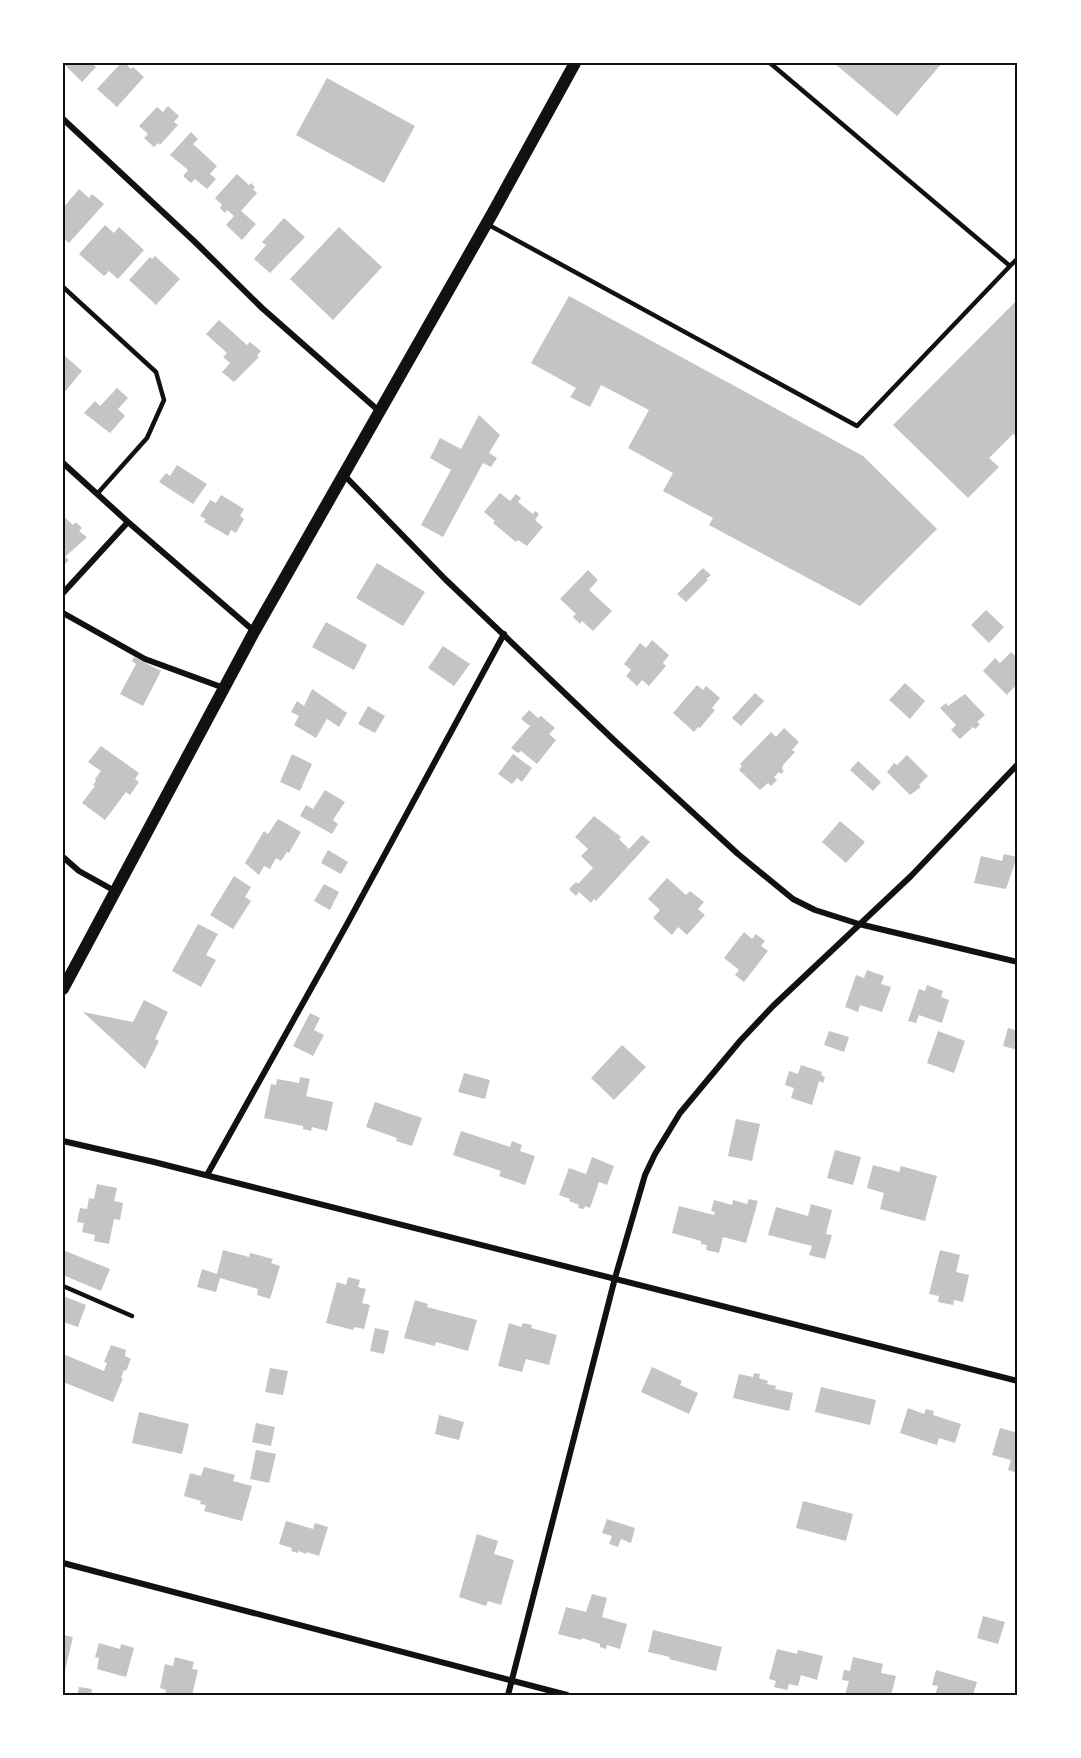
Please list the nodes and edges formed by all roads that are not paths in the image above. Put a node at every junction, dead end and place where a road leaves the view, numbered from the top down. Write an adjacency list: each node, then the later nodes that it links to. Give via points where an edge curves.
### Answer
1 (575, 63): 4 (main road)
2 (770, 63): 6 (lane)
3 (63, 119): 8 (street, via 262,308)
4 (486, 224): 6 (lane, via 857,426); 8 (main road)
5 (1018, 258): 6 (lane)
6 (1010, 266)
7 (63, 287): 11 (lane, via 156,372 164,399 147,438)
8 (379, 411): 10 (main road)
9 (63, 463): 11 (street)
10 (344, 475): 15 (main road); 16 (street)
11 (97, 494): 12 (street)
12 (128, 522): 13 (street); 15 (street)
13 (63, 593)
14 (63, 613): 17 (street, via 145,659)
15 (254, 632): 17 (main road)
16 (504, 634): 21 (street, via 738,854 793,899); 25 (street)
17 (224, 688): 20 (main road)
18 (1018, 764): 21 (street, via 911,876)
19 (63, 857): 20 (street)
20 (115, 891): 23 (main road)
21 (859, 924): 22 (street); 26 (street, via 765,1015 680,1113 645,1175)
22 (1018, 962)
23 (63, 989)
24 (63, 1141): 25 (street)
25 (207, 1175): 26 (street)
26 (615, 1278): 29 (street); 31 (street)
27 (63, 1286): 28 (lane)
28 (132, 1316)
29 (1018, 1381)
30 (63, 1563): 31 (street)
31 (512, 1680): 32 (street); 33 (street)
32 (508, 1695)
33 (567, 1695)

